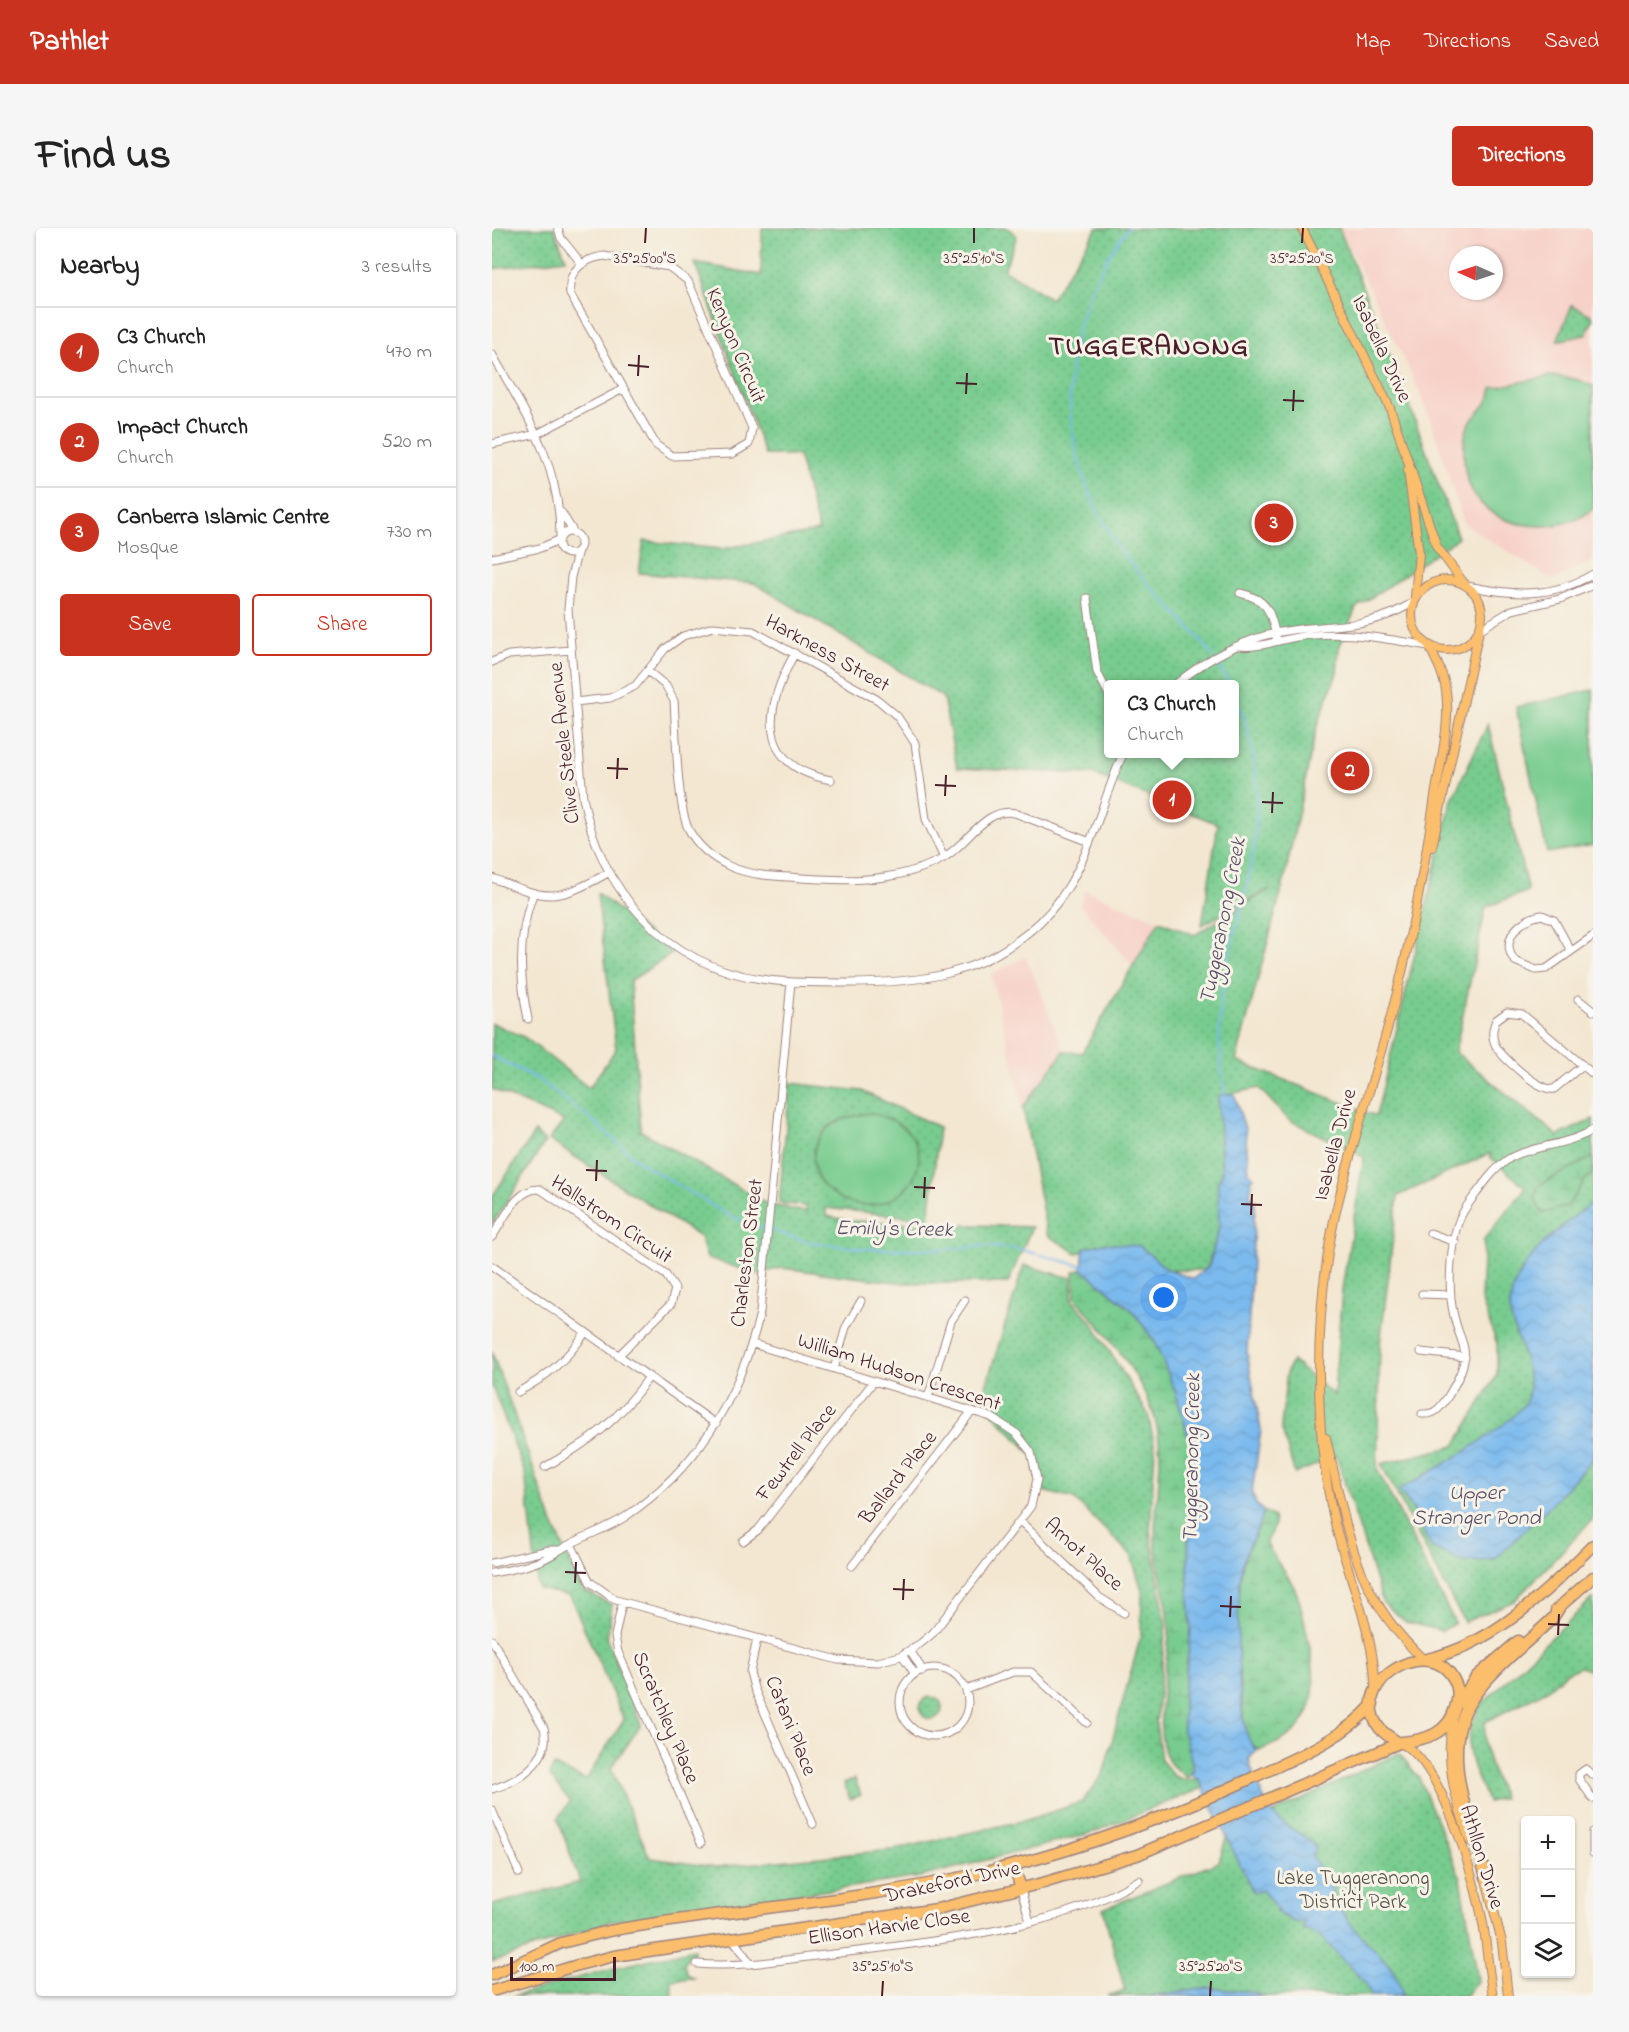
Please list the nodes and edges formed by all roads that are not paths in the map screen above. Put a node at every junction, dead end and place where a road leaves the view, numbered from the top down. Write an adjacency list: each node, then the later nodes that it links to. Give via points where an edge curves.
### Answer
1 (558, 228): 3 (street)
2 (1302, 228): 8 (main road, Isabella Drive, via 1370,363)
3 (581, 263): 5 (street, Kenyon Circuit, via 570,280 570,294); 5 (street, Kenyon Circuit, via 604,256 660,264 681,274 693,289 752,428 752,439 732,454 665,454 656,446)
4 (492, 354): 6 (street)
5 (623, 389): 6 (street)
6 (537, 434): 7 (street); 9 (street, via 553,473)
7 (492, 444)
8 (1406, 454): 19 (main road, Isabella Drive, via 1437,548); 22 (main road, Isabella Drive, via 1419,554)
9 (561, 510): 10 (street); 11 (street)
10 (574, 533): 11 (street); 13 (street, via 580,541)
11 (560, 539): 12 (street); 14 (street)
12 (540, 548): 14 (street); 15 (street)
13 (578, 550): 14 (street, via 573,554); 17 (street, Clive Steele Avenue)
14 (563, 552): 17 (street, Clive Steele Avenue)
15 (492, 558)
16 (1593, 574): 19 (street, via 1570,586 1539,593 1508,594)
17 (571, 578): 27 (street, Clive Steele Avenue)
18 (1593, 585): 23 (street, via 1560,599 1512,610)
19 (1467, 586): 22 (main road, via 1437,581 1426,586); 23 (main road, via 1481,605)
20 (1240, 593): 25 (street, via 1254,596 1265,605)
21 (1087, 598): 32 (street, via 1096,672)
22 (1414, 601): 24 (street, via 1367,621); 26 (main road, via 1413,625)
23 (1479, 630): 26 (main road, via 1456,650); 40 (main road, Isabella Drive)
24 (1295, 633): 25 (street); 26 (street, via 1340,633)
25 (1276, 636): 31 (street, via 1249,647 1239,646)
26 (1429, 646): 40 (main road, Isabella Drive, via 1444,680 1447,717)
27 (571, 650): 29 (street, via 508,656); 33 (street, Clive Steele Avenue)
28 (795, 653): 30 (street, Harkness Street, via 753,631 713,627 676,640 660,654); 35 (street, via 775,699 776,747 794,769); 37 (street, Harkness Street, via 885,705 908,729 919,758 926,819)
29 (492, 662)
30 (649, 672): 33 (street, Harkness Street, via 623,693); 37 (street, via 666,686 674,701 686,822 696,841 718,861 756,874 835,880 914,871)
31 (1181, 680)
32 (1104, 686)
33 (575, 702): 38 (street, Clive Steele Avenue, via 583,798 591,832)
34 (1121, 758): 36 (street, Clive Steele Avenue)
35 (831, 780)
36 (1090, 842): 37 (street, via 1003,811 986,819 966,842); 44 (street, Clive Steele Avenue, via 1071,885 1057,904 1021,938 988,959 921,981)
37 (944, 858)
38 (608, 873): 41 (street, via 567,895); 44 (street, Clive Steele Avenue, via 633,909 679,948 727,971)
39 (492, 878): 41 (street)
40 (1422, 882): 71 (main road, Isabella Drive, via 1405,961 1340,1196 1326,1270 1320,1342)
41 (533, 894): 47 (street, via 522,931 522,993)
42 (1593, 936): 43 (street)
43 (1571, 951): 43 (street, via 1554,920 1542,915 1516,927 1509,947 1515,961 1540,971)
44 (791, 982): 60 (street, Charleston Street, via 769,1241)
45 (1578, 999): 46 (street)
46 (1593, 1011)
47 (528, 1019)
48 (1583, 1065): 48 (street, via 1554,1089 1542,1088 1498,1050 1493,1038 1496,1020 1507,1012 1522,1014); 49 (street)
49 (1593, 1074)
50 (1593, 1130): 53 (street, via 1509,1159 1485,1181 1464,1210)
51 (1430, 1233): 53 (street)
52 (492, 1237): 62 (street, Hallstrom Circuit, via 520,1196 540,1189 666,1275 675,1289 671,1304)
53 (1455, 1242): 56 (street)
54 (492, 1266): 59 (street)
55 (1422, 1294): 56 (street)
56 (1451, 1295): 63 (street)
57 (964, 1300): 68 (street, via 951,1321)
58 (861, 1301): 64 (street, via 846,1327)
59 (585, 1333): 62 (street); 67 (street, via 558,1366)
60 (753, 1344): 64 (street, William Hudson Crescent); 72 (street, Charleston Street, via 733,1395)
61 (1421, 1352): 63 (street)
62 (618, 1356): 65 (street)
63 (1465, 1357): 70 (street, via 1461,1375 1441,1408)
64 (834, 1369): 66 (street, William Hudson Crescent)
65 (649, 1377): 72 (street); 73 (street, via 609,1426)
66 (874, 1382): 68 (street, William Hudson Crescent); 75 (street, Fewtrell Place, via 758,1530)
67 (518, 1392)
68 (928, 1398): 69 (street, William Hudson Crescent)
69 (972, 1411): 74 (street, William Hudson Crescent, via 1005,1425 1031,1452 1036,1492); 80 (street, Ballard Place)
70 (1422, 1414)
71 (1323, 1423): 90 (main road, Isabella Drive, via 1344,1521 1362,1577 1388,1621); 93 (main road, Isabella Drive, via 1327,1482 1342,1552 1374,1660)
72 (716, 1424): 77 (street, Charleston Street, via 689,1461 656,1494 606,1529)
73 (545, 1467)
74 (1020, 1521): 85 (street, Arnot Place, via 1099,1597); 88 (street, William Hudson Crescent, via 933,1633)
75 (743, 1540)
76 (1593, 1545): 90 (highway, via 1487,1635 1446,1655)
77 (572, 1546): 78 (street, Charleston Street); 83 (street, William Hudson Crescent, via 590,1582)
78 (560, 1550): 79 (street, Charleston Street); 81 (street, Charleston Street, via 550,1559)
79 (492, 1563)
80 (852, 1566)
81 (492, 1573)
82 (1593, 1577): 84 (highway)
83 (622, 1603): 86 (street, William Hudson Crescent); 103 (street, Scratchley Place, via 615,1636 618,1652)
84 (1561, 1605): 94 (highway, via 1476,1677); 107 (highway, via 1553,1618 1483,1686 1461,1723 1458,1752 1462,1798)
85 (1124, 1613)
86 (757, 1639): 89 (street, William Hudson Crescent, via 854,1663); 101 (street, Catani Place, via 750,1672 754,1688)
87 (492, 1640): 98 (street, via 546,1737 542,1756 535,1764)
88 (910, 1650): 89 (street, William Hudson Crescent); 91 (street)
89 (902, 1655): 91 (street)
90 (1425, 1659): 93 (highway, via 1393,1669 1380,1682); 94 (highway, via 1452,1675 1458,1695)
91 (919, 1672): 92 (street, via 948,1672); 92 (street, via 904,1688 900,1705 907,1722 926,1736 944,1735 959,1725 967,1712)
92 (966, 1690): 95 (street, via 1013,1672 1031,1672)
93 (1374, 1699): 96 (highway, via 1377,1725); 105 (highway, Drakeford Drive, via 1351,1726 1207,1799 1119,1834)
94 (1454, 1714): 96 (highway, via 1434,1735); 107 (main road, Athllon Drive, via 1449,1750 1451,1778 1456,1803)
95 (1088, 1723)
96 (1401, 1743): 109 (highway, Drakeford Drive, via 1137,1855); 117 (main road, Athllon Drive, via 1416,1754 1433,1777 1457,1834 1476,1890)
97 (1593, 1775): 99 (street, via 1586,1769 1579,1773)
98 (492, 1789)
99 (1593, 1799)
100 (492, 1810): 106 (street)
101 (813, 1824)
102 (1593, 1832): 104 (street)
103 (702, 1843)
104 (1593, 1853)
105 (1014, 1865): 109 (highway); 114 (highway, Drakeford Drive, via 885,1892 609,1931 553,1946)
106 (519, 1873)
107 (1486, 1877): 116 (main road, Athllon Drive, via 1502,1942)
108 (1139, 1880): 110 (street, Ellison Harvie Close, via 1120,1891)
109 (1021, 1889): 110 (street); 111 (highway, Drakeford Drive, via 937,1909)
110 (1030, 1922): 113 (street, Ellison Harvie Close, via 878,1948)
111 (732, 1938): 113 (street); 115 (highway, Drakeford Drive, via 614,1956)
112 (697, 1964): 113 (street, Ellison Harvie Close)
113 (751, 1964)
114 (492, 1975)
115 (492, 1991)
116 (1508, 1993)
117 (1492, 1994)

